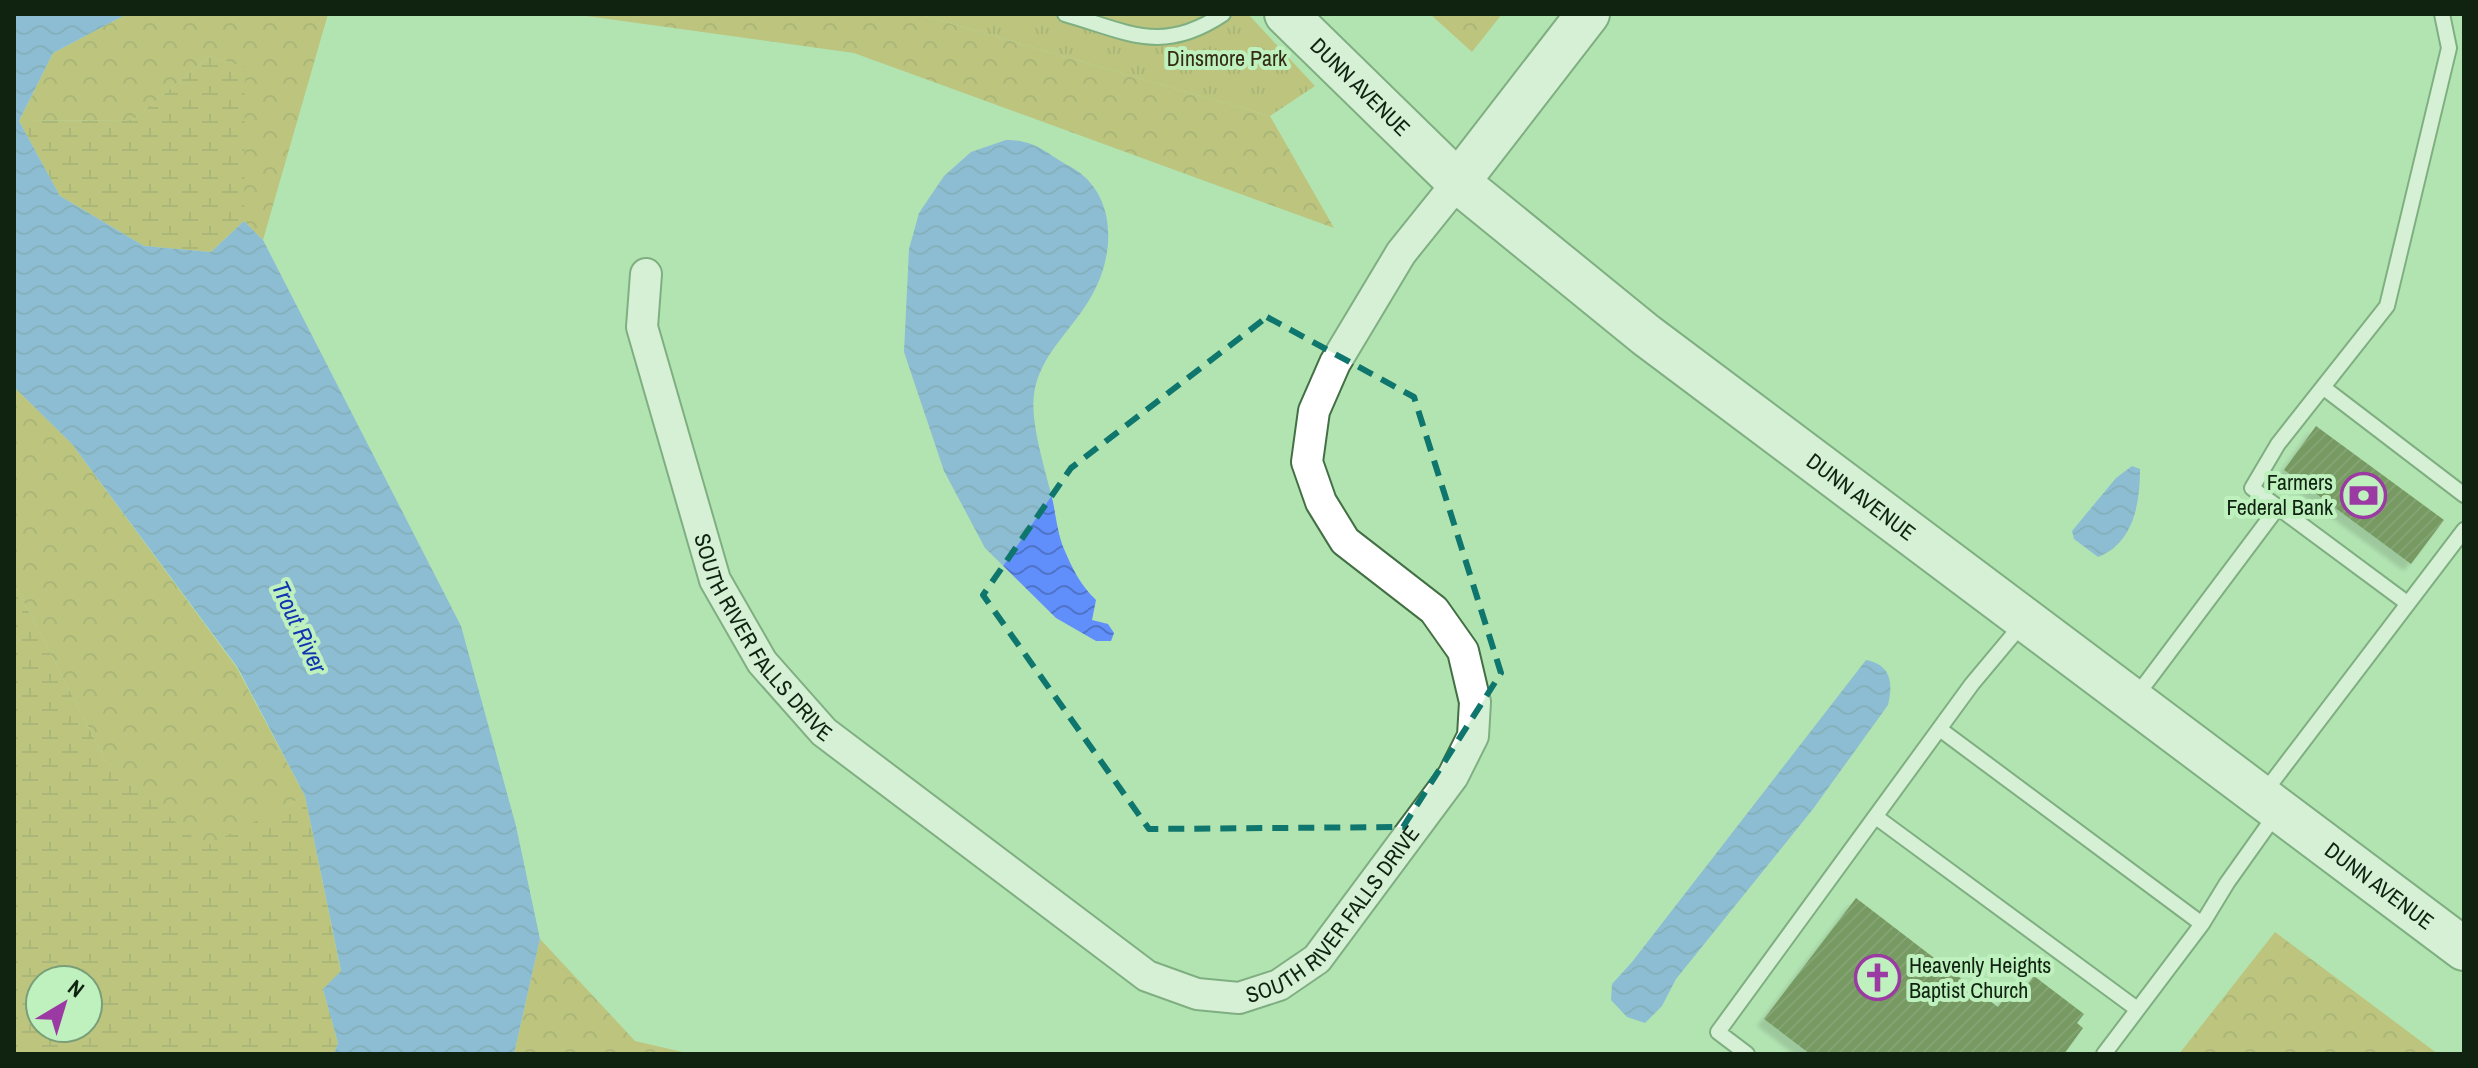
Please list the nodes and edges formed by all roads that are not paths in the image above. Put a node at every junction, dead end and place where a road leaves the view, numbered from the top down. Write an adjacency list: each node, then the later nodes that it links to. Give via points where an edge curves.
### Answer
1 (1065, 14): 2 (lane, via 1152,39 1184,35)
2 (1223, 14)
3 (1286, 14): 6 (main road, DUNN AVENUE)
4 (1588, 14): 6 (main road)
5 (2442, 14): 8 (lane, via 2449,48 2387,306)
6 (1458, 182): 7 (street, SOUTH RIVER FALLS DRIVE, via 1401,253 1335,363 1314,411 1307,462 1321,502 1345,541 1434,610 1463,651 1475,702 1473,736 1453,776 1317,959 1279,985 1239,998 1197,994 1147,976 824,732 762,662 715,580 642,327); 13 (main road, DUNN AVENUE, via 1646,335)
7 (646, 274)
8 (2324, 388): 9 (lane); 10 (lane, via 2278,444 2252,488)
9 (2464, 495)
10 (2278, 507): 12 (lane); 14 (lane)
11 (2464, 530): 12 (lane)
12 (2407, 603): 16 (lane)
13 (2026, 620): 14 (main road, DUNN AVENUE); 15 (lane)
14 (2133, 701): 16 (main road, DUNN AVENUE)
15 (1941, 730): 17 (lane); 18 (lane)
16 (2270, 803): 18 (lane); 19 (main road, DUNN AVENUE)
17 (1876, 817): 20 (lane); 21 (lane, via 1718,1032)
18 (2202, 924): 20 (lane)
19 (2464, 949)
20 (2137, 1009): 22 (lane)
21 (1747, 1054)
22 (2104, 1054)

